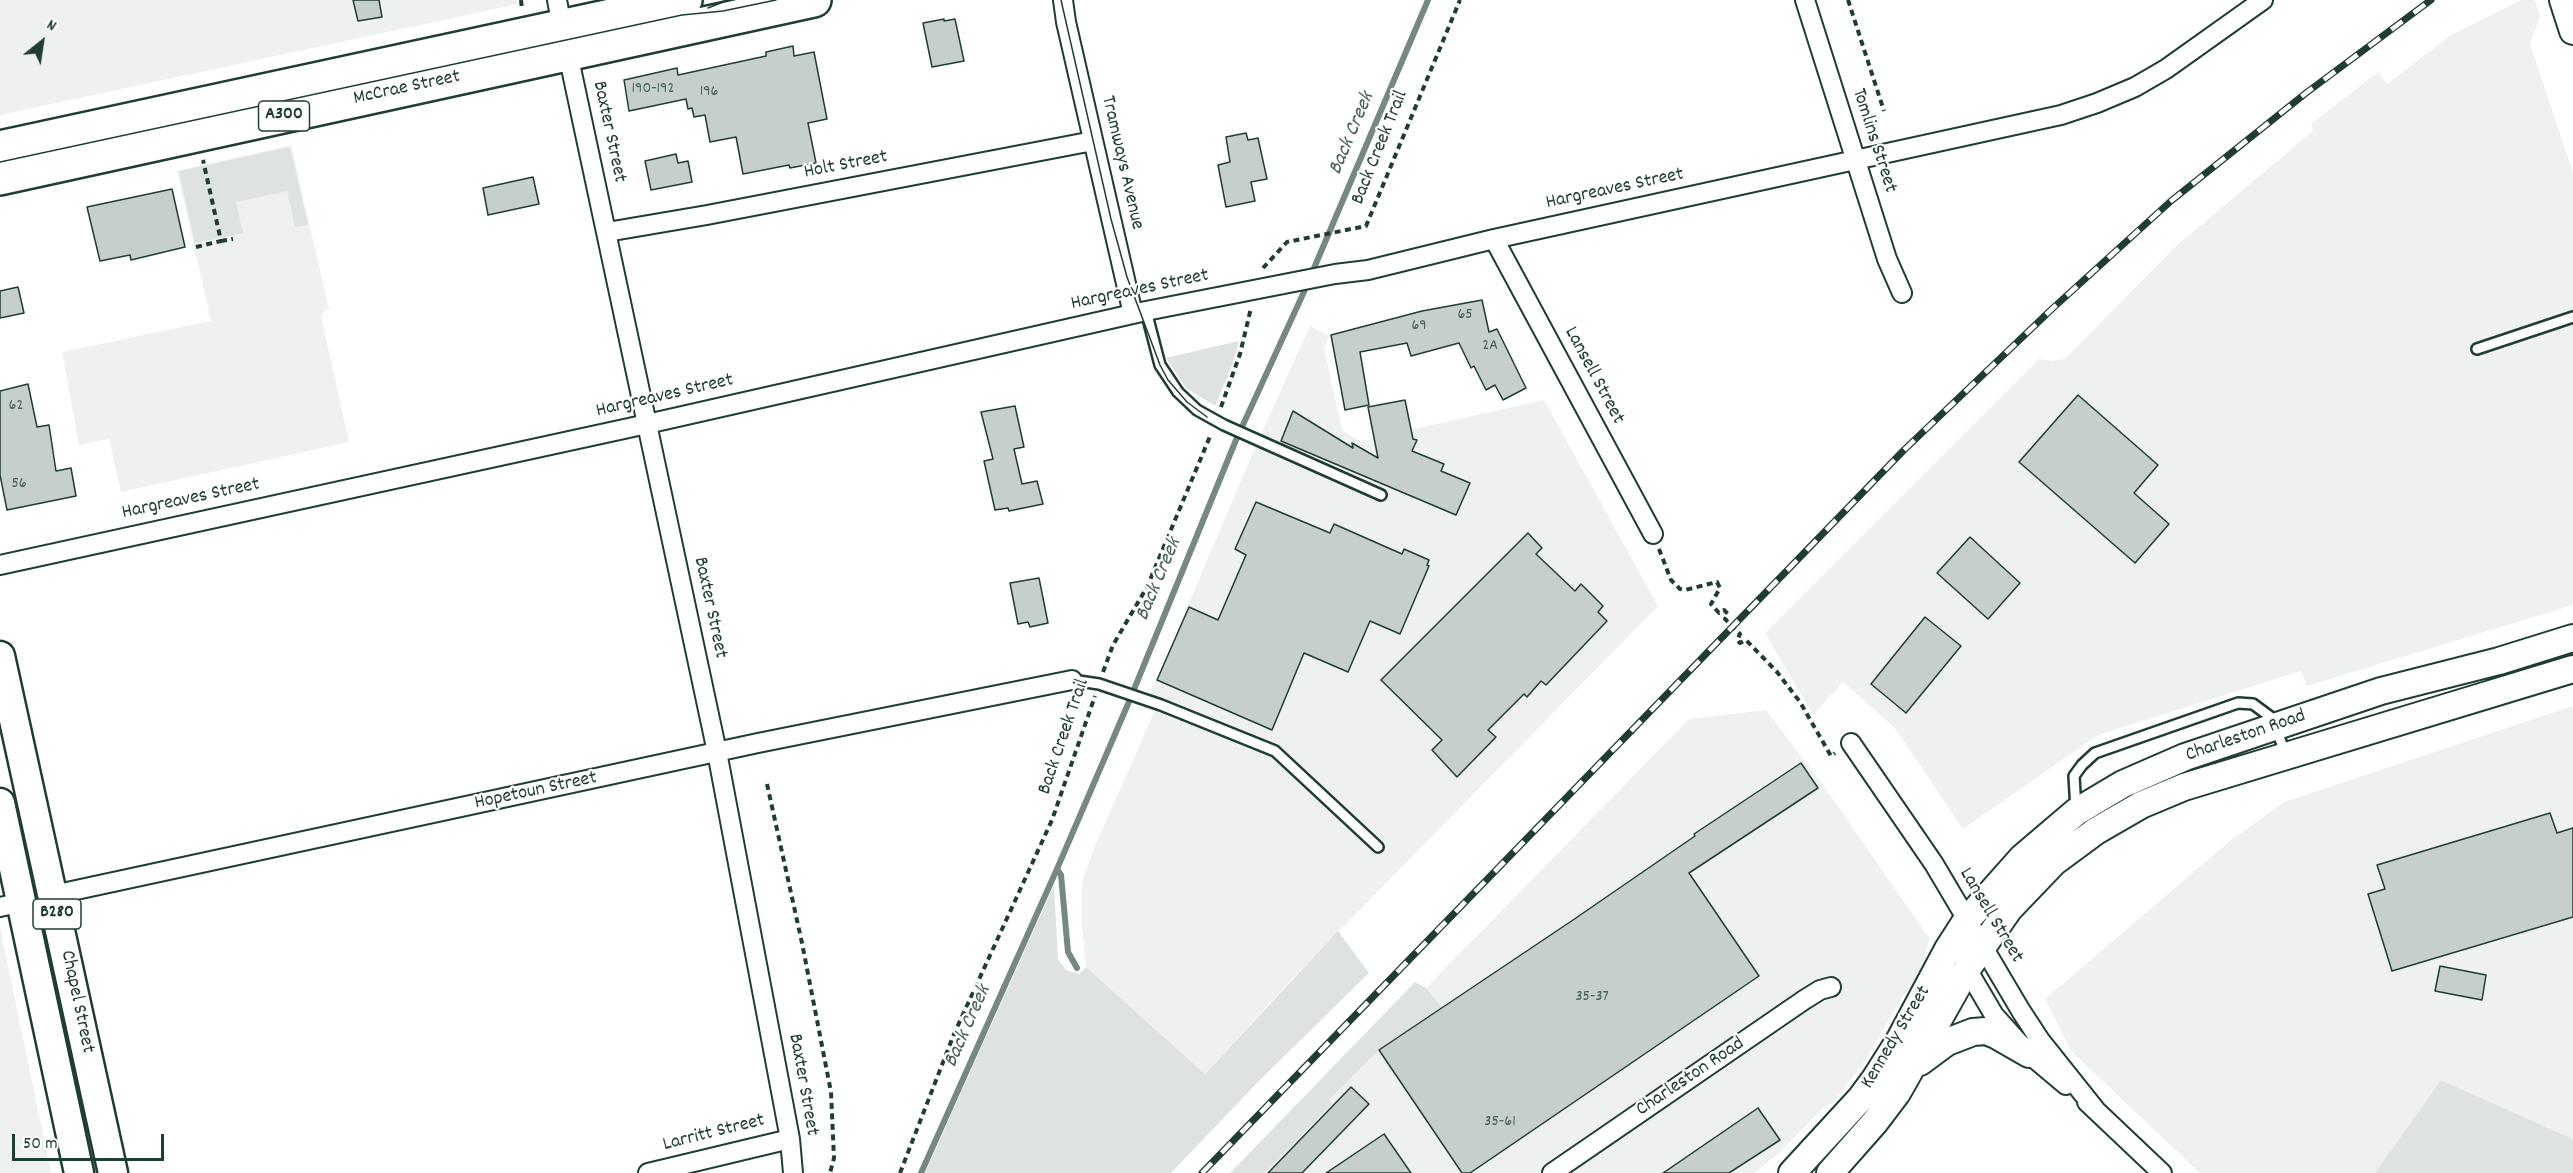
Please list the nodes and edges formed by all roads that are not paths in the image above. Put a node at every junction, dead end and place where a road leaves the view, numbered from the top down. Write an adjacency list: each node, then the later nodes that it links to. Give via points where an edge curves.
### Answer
1 (685, 0): 9 (highway, McCrae Street / A300)
2 (814, 0): 9 (highway, McCrae Street / A300)
3 (1054, 0): 8 (street, Tramways Avenue)
4 (1063, 0): 8 (street, Tramways Avenue)
5 (1805, 0): 13 (street, Tomlins Street)
6 (2263, 0): 13 (street, Hargreaves Street, via 2166,69 2097,103 2061,115)
7 (2564, 1): 10 (street)
8 (1066, 22): 11 (street, Tramways Avenue)
9 (563, 27): 12 (highway, McCrae Street / A300); 14 (highway, McCrae Street / A300); 15 (street, Baxter Street)
10 (2573, 31)
11 (1093, 141): 15 (street, Holt Street); 18 (street, Tramways Avenue)
12 (0, 148)
13 (1855, 160): 16 (street, Hargreaves Street); 17 (street, Tomlins Street)
14 (0, 178)
15 (607, 232): 21 (street, Baxter Street)
16 (1494, 239): 18 (street, Hargreaves Street, via 1368,270); 23 (street, Lansell Street)
17 (1902, 293)
18 (1140, 312): 21 (street, Hargreaves Street); 22 (lane, via 1168,380 1187,402 1220,423)
19 (2573, 317): 20 (lane)
20 (2477, 349)
21 (647, 424): 24 (street, Hargreaves Street); 31 (street, Baxter Street)
22 (1381, 495)
23 (1653, 534)
24 (0, 565)
25 (2573, 638): 29 (street, Charleston Road)
26 (0, 656): 36 (main road, Chapel Street / B280)
27 (2573, 669): 32 (street, Charleston Road)
28 (1072, 680): 31 (street, Hopetoun Street); 35 (lane, via 1103,685 1275,750)
29 (2277, 726): 32 (lane); 34 (street, Charleston Road, via 2158,768); 34 (lane, via 2261,708 2238,702 2103,749 2074,776)
30 (1851, 743): 38 (street, Lansell Street, via 1934,864)
31 (717, 752): 36 (street, Hopetoun Street); 45 (street, Baxter Street)
32 (2286, 755): 39 (street, Charleston Road, via 2161,796 2096,831 2038,877)
33 (0, 804): 37 (main road, Chapel Street / B280)
34 (2076, 812): 38 (street, Charleston Road, via 2022,858)
35 (1378, 847)
36 (53, 895): 37 (main road, Hopetoun Street); 48 (main road, Chapel Street / B280)
37 (11, 904): 47 (main road, Chapel Street / B280)
38 (1962, 927): 39 (street, Lansell Street); 40 (street, Lansell Street); 52 (street, Kennedy Street, via 1875,1079)
39 (1983, 946): 40 (street, Kennedy Street); 44 (street, Lansell Street, via 2040,1040)
40 (1966, 969): 42 (street, Lansell Street, via 1994,1015); 43 (street, Kennedy Street)
41 (1831, 987): 51 (street, Charleston Road, via 1804,1000)
42 (2029, 1054): 43 (street, via 1996,1035 1973,1032 1947,1042); 44 (street, Lansell Street)
43 (1912, 1069): 46 (street, Kennedy Street)
44 (2095, 1109): 53 (street, Lansell Street)
45 (790, 1139): 49 (street, Larritt Street); 50 (street, Baxter Street)
46 (1838, 1170)
47 (79, 1173)
48 (112, 1173)
49 (648, 1173)
50 (793, 1173)
51 (1552, 1173)
52 (1792, 1173)
53 (2162, 1173)

